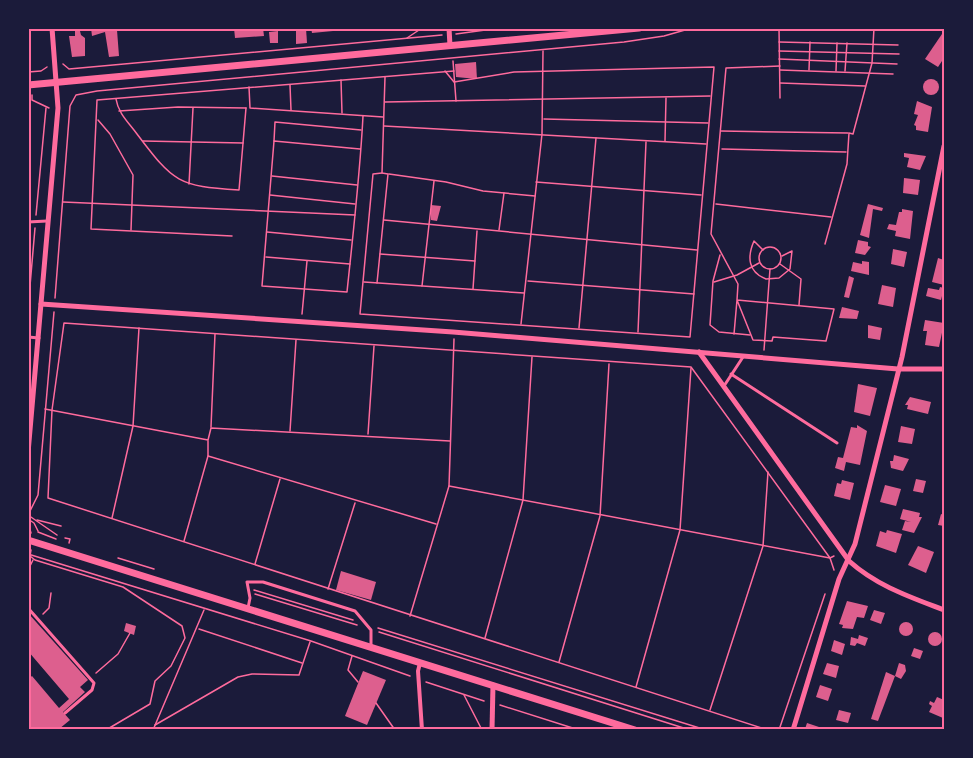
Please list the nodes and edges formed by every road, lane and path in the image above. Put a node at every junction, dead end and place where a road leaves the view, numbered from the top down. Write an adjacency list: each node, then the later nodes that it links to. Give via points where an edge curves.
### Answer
1 (52, 28): 60 (street)
2 (422, 28): 12 (path)
3 (448, 28): 19 (street)
4 (500, 28): 9 (path)
5 (639, 28): 19 (street)
6 (692, 28): 21 (path, via 644,40)
7 (779, 28): 13 (path)
8 (874, 28): 17 (path)
9 (494, 29): 10 (path)
10 (455, 34)
11 (443, 35): 12 (path)
12 (407, 38): 40 (path)
13 (779, 42): 14 (path); 22 (path)
14 (810, 42): 15 (path); 23 (path)
15 (837, 42): 16 (path); 24 (path)
16 (847, 43): 17 (path); 25 (path)
17 (873, 44): 18 (path); 26 (path)
18 (898, 45)
19 (450, 46): 60 (street)
20 (496, 48): 28 (path)
21 (543, 50): 28 (path); 53 (path)
22 (779, 51): 23 (path); 31 (path)
23 (810, 51): 24 (path); 35 (path)
24 (836, 52): 25 (path); 37 (path)
25 (846, 52): 26 (path); 38 (path)
26 (873, 53): 27 (path); 39 (path)
27 (899, 54)
28 (497, 55): 33 (path)
29 (60, 59): 42 (path, via 73,70)
30 (116, 59): 40 (path)
31 (779, 59): 35 (path); 44 (path)
32 (47, 60): 52 (path, via 45,69)
33 (453, 60): 43 (path); 46 (path)
34 (93, 61): 42 (path)
35 (809, 61): 37 (path); 49 (path)
36 (375, 62): 43 (path)
37 (836, 62): 38 (path); 50 (path)
38 (846, 62): 39 (path); 51 (path)
39 (872, 63): 41 (path); 54 (path)
40 (116, 64): 42 (path)
41 (897, 64)
42 (94, 66)
43 (375, 66): 55 (path)
44 (780, 66): 47 (path); 96 (path, via 726,68)
45 (289, 70): 55 (path)
46 (453, 70): 48 (path); 61 (path)
47 (780, 70): 49 (path); 63 (path)
48 (445, 71): 57 (path); 61 (path)
49 (809, 71): 50 (path)
50 (836, 72): 51 (path)
51 (845, 72): 54 (path)
52 (30, 73)
53 (543, 73): 61 (path, via 514,72); 72 (path, via 714,67); 75 (path)
54 (869, 73): 56 (path); 66 (path)
55 (290, 74): 62 (path)
56 (893, 74)
57 (385, 76): 59 (path); 79 (path)
58 (192, 79): 62 (path)
59 (341, 80): 64 (path); 87 (path)
60 (57, 82): 65 (street); 134 (street)
61 (454, 82): 78 (path)
62 (192, 83): 69 (path)
63 (780, 83): 66 (path); 76 (path)
64 (290, 84): 67 (path); 86 (path)
65 (28, 85)
66 (865, 86): 97 (path, via 854,134)
67 (249, 87): 74 (path); 84 (path)
68 (75, 89): 71 (path)
69 (97, 91): 71 (path); 77 (path)
70 (32, 95): 131 (path, via 33,100 47,108)
71 (76, 95): 80 (path)
72 (711, 96): 73 (path); 93 (path)
73 (666, 97): 75 (path); 92 (path)
74 (116, 98): 77 (path); 85 (path)
75 (543, 98): 78 (path); 91 (path)
76 (780, 98)
77 (97, 100): 90 (path)
78 (456, 100): 79 (path)
79 (385, 102): 89 (path)
80 (70, 106): 81 (path); 124 (path)
81 (66, 107)
82 (193, 108): 83 (path); 85 (path); 103 (path)
83 (246, 108): 84 (path); 105 (path)
84 (250, 108): 86 (path)
85 (119, 111): 100 (path)
86 (291, 111): 87 (path)
87 (342, 114): 88 (path)
88 (363, 116): 89 (path); 95 (path)
89 (384, 117): 94 (path)
90 (96, 118): 125 (path); 128 (path, via 110,134 133,175)
91 (543, 119): 92 (path); 98 (path)
92 (666, 122): 93 (path); 104 (path)
93 (708, 123): 106 (path)
94 (384, 126): 98 (path); 111 (path)
95 (362, 130): 101 (path, via 275,122); 108 (path)
96 (722, 131): 97 (path); 109 (path)
97 (849, 133): 110 (path)
98 (542, 134): 99 (path); 115 (path)
99 (596, 138): 102 (path); 118 (path)
100 (142, 141): 103 (path); 116 (path, via 167,173)
101 (274, 141): 108 (path); 113 (path)
102 (646, 141): 104 (path); 119 (path)
103 (191, 142): 105 (path); 116 (path)
104 (665, 142): 106 (path)
105 (243, 143): 116 (path, via 239,190)
106 (707, 144): 122 (path)
107 (945, 146): 206 (street)
108 (360, 149): 117 (path)
109 (720, 149): 110 (path); 127 (path)
110 (847, 152): 132 (path)
111 (382, 174): 112 (path); 166 (path, via 373,174)
112 (388, 174): 114 (path); 133 (path)
113 (271, 176): 117 (path); 121 (path)
114 (435, 180): 120 (path); 136 (path)
115 (536, 182): 118 (path); 123 (path)
116 (189, 184)
117 (357, 185): 126 (path)
118 (592, 187): 119 (path); 144 (path)
119 (644, 191): 122 (path); 146 (path)
120 (504, 193): 123 (path); 140 (path)
121 (269, 195): 126 (path); 129 (path)
122 (702, 195): 148 (path)
123 (535, 196): 142 (path)
124 (62, 202): 125 (path); 176 (path)
125 (92, 203): 128 (path); 139 (path, via 91,229)
126 (356, 204): 130 (path)
127 (715, 204): 132 (path); 151 (path, via 711,234)
128 (133, 205): 129 (path); 139 (path)
129 (268, 213): 130 (path); 141 (path)
130 (355, 215): 145 (path)
131 (36, 217)
132 (832, 217): 147 (path)
133 (384, 220): 136 (path); 150 (path)
134 (47, 221): 135 (lane); 179 (street)
135 (28, 222)
136 (429, 224): 138 (path); 154 (path)
137 (35, 227): 181 (path)
138 (477, 229): 140 (path); 156 (path)
139 (131, 231): 143 (path)
140 (499, 231): 142 (path)
141 (267, 232): 145 (path); 153 (path)
142 (531, 234): 144 (path); 165 (path)
143 (232, 236)
144 (587, 239): 146 (path); 170 (path)
145 (352, 240): 158 (path)
146 (642, 244): 148 (path); 173 (path)
147 (825, 244)
148 (698, 250): 175 (path)
149 (763, 250): 152 (path, via 773,247); 157 (path); 160 (path, via 754,241 749,256)
150 (380, 254): 154 (path); 168 (path)
151 (720, 254): 163 (path); 167 (path)
152 (782, 256): 159 (path); 162 (path, via 792,251)
153 (265, 257): 155 (path); 171 (path, via 262,286)
154 (425, 258): 156 (path); 169 (path)
155 (307, 261): 158 (path); 171 (path)
156 (475, 261): 172 (path)
157 (760, 263): 160 (path); 161 (path)
158 (350, 264): 171 (path, via 347,292)
159 (780, 264): 161 (path); 162 (path)
160 (751, 268): 163 (path); 164 (path)
161 (770, 269): 164 (path)
162 (788, 272): 164 (path); 180 (path, via 801,279)
163 (733, 276): 167 (path); 177 (path, via 738,284)
164 (769, 280): 178 (path)
165 (526, 281): 170 (path); 174 (path)
166 (363, 282): 168 (path); 186 (path, via 360,314)
167 (713, 282): 192 (path, via 710,325 717,332)
168 (377, 283): 169 (path)
169 (422, 286): 172 (path)
170 (582, 286): 173 (path); 188 (path)
171 (305, 289): 183 (path)
172 (473, 290): 174 (path)
173 (640, 291): 175 (path); 190 (path)
174 (524, 293): 186 (path)
175 (694, 294): 190 (path, via 690,337)
176 (55, 300)
177 (737, 300): 178 (path); 192 (path); 193 (path)
178 (767, 303): 180 (path); 197 (path)
179 (41, 304): 189 (street); 195 (street)
180 (799, 306): 197 (path, via 834,309 826,341 773,337 772,341)
181 (28, 309)
182 (54, 311): 185 (path)
183 (302, 316)
184 (48, 321): 185 (path)
185 (53, 322): 210 (path)
186 (521, 325): 188 (path)
187 (139, 328): 191 (path); 211 (path, via 64,323); 212 (path)
188 (579, 329): 190 (path)
189 (453, 332): 199 (path); 200 (street)
190 (638, 333)
191 (215, 334): 196 (path); 213 (path)
192 (734, 334): 193 (path)
193 (751, 335): 197 (path, via 753,340)
194 (28, 337): 195 (lane)
195 (39, 338): 219 (street)
196 (297, 339): 198 (path); 214 (path)
197 (764, 341): 203 (path)
198 (374, 344): 199 (path); 215 (path)
199 (455, 350): 201 (path); 217 (path)
200 (699, 352): 202 (street); 209 (street)
201 (532, 356): 204 (path); 224 (path)
202 (744, 356): 203 (street); 208 (lane)
203 (763, 357): 206 (street)
204 (609, 362): 205 (path); 226 (path)
205 (691, 368): 221 (path); 234 (path)
206 (898, 369): 207 (street); 245 (street)
207 (945, 369)
208 (731, 374): 209 (lane); 218 (lane)
209 (724, 386): 245 (street)
210 (45, 409): 211 (path); 229 (path, via 38,495 28,515)
211 (52, 410): 212 (path); 228 (path, via 48,498)
212 (133, 426): 216 (path); 228 (path)
213 (211, 428): 214 (path); 216 (path)
214 (290, 432): 215 (path)
215 (368, 435): 217 (path)
216 (208, 440): 220 (path)
217 (450, 441): 223 (path)
218 (837, 443)
219 (28, 453)
220 (208, 456): 222 (path); 238 (path)
221 (768, 471): 241 (path); 244 (path)
222 (280, 478): 225 (path); 246 (path)
223 (448, 486): 224 (path); 231 (path)
224 (523, 500): 226 (path); 266 (path)
225 (355, 502): 231 (path); 251 (path)
226 (600, 516): 234 (path); 271 (path)
227 (28, 519): 237 (path, via 38,532)
228 (112, 519): 238 (path)
229 (36, 520): 232 (path); 235 (path)
230 (28, 523): 233 (path)
231 (437, 524): 260 (path)
232 (62, 526)
233 (32, 530)
234 (680, 530): 241 (path); 275 (path)
235 (57, 535)
236 (65, 537): 239 (path, via 70,539)
237 (53, 538)
238 (184, 542): 246 (path)
239 (69, 543)
240 (30, 544): 242 (path); 258 (street)
241 (763, 546): 244 (path); 279 (path)
242 (29, 554): 243 (path)
243 (34, 557): 247 (path); 249 (path); 250 (path)
244 (830, 558): 248 (path, via 834,568)
245 (849, 561): 259 (street, via 892,590); 294 (street)
246 (255, 565): 251 (path)
247 (28, 570)
248 (831, 579)
249 (118, 581): 250 (path); 257 (path)
250 (117, 585): 282 (path, via 177,622 186,635 171,666 155,681 150,704)
251 (328, 589): 260 (path)
252 (254, 590): 262 (path)
253 (827, 590): 293 (path)
254 (51, 592): 261 (path, via 49,608)
255 (255, 594): 264 (path)
256 (28, 608): 261 (lane)
257 (204, 609): 263 (path); 267 (path)
258 (248, 609): 262 (lane, via 247,582 261,582 355,611); 268 (street)
259 (945, 610)
260 (410, 616): 266 (path)
261 (38, 618): 272 (lane)
262 (367, 624): 264 (lane); 291 (path)
263 (198, 628): 270 (path); 281 (path)
264 (371, 630): 268 (lane); 290 (path)
265 (130, 633): 272 (path, via 118,654)
266 (485, 639): 271 (path)
267 (311, 641): 270 (path); 273 (path, via 352,655 348,669)
268 (371, 647): 269 (street)
269 (421, 662): 274 (street); 285 (street, via 418,671)
270 (303, 663): 281 (path, via 299,675 252,674 235,678)
271 (558, 663): 275 (path)
272 (90, 679): 280 (lane, via 94,683 92,690)
273 (358, 682)
274 (493, 685): 287 (street); 289 (street)
275 (636, 687): 279 (path)
276 (463, 694): 286 (path)
277 (376, 703): 284 (path)
278 (496, 704): 288 (path)
279 (710, 711): 292 (path)
280 (65, 713)
281 (155, 725): 283 (path)
282 (106, 729)
283 (153, 729)
284 (395, 729)
285 (422, 729)
286 (482, 729)
287 (492, 729)
288 (579, 729)
289 (635, 729)
290 (690, 729)
291 (706, 729)
292 (768, 729)
293 (779, 729)
294 (793, 729)

